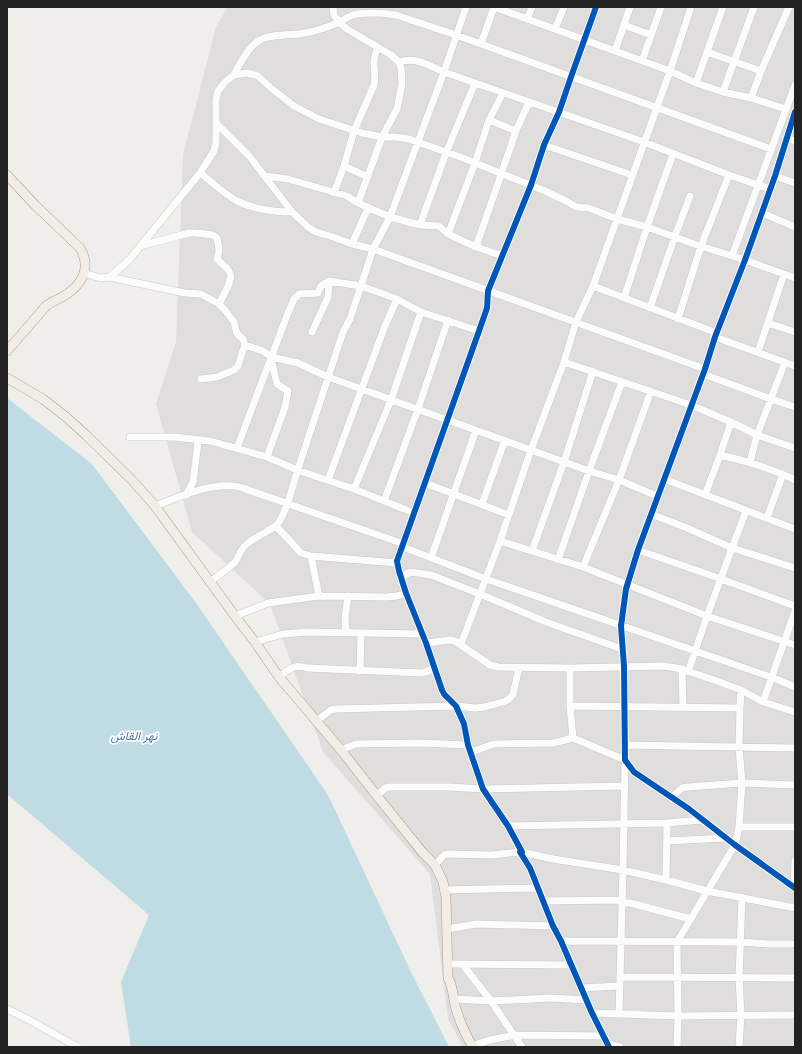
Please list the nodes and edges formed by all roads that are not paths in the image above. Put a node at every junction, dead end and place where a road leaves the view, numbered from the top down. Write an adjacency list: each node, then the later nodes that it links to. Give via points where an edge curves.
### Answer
1 (333, 7): 16 (street, via 334,15)
2 (466, 7): 19 (street)
3 (494, 7): 13 (street); 22 (street)
4 (532, 7): 15 (street)
5 (564, 7): 18 (street)
6 (596, 7): 21 (street)
7 (630, 7): 17 (street)
8 (661, 7): 20 (street)
9 (691, 7): 29 (street)
10 (724, 7): 25 (street)
11 (754, 7): 28 (street)
12 (790, 8): 30 (street)
13 (503, 9): 15 (street)
14 (369, 10): 16 (street); 19 (street, via 396,15)
15 (527, 19): 18 (street)
16 (339, 22): 23 (street); 32 (street, via 317,30 270,36 258,41)
17 (624, 25): 20 (street); 24 (street)
18 (555, 29): 21 (street)
19 (456, 35): 22 (street); 31 (street)
20 (651, 35): 26 (street)
21 (584, 40): 24 (street); 33 (street)
22 (481, 44): 33 (street)
23 (378, 48): 27 (street); 47 (street, via 374,58 374,85)
24 (615, 51): 26 (street)
25 (707, 52): 28 (street); 35 (street)
26 (642, 60): 29 (street)
27 (399, 62): 31 (street, via 414,60); 49 (street, via 402,84 397,109)
28 (734, 62): 30 (street); 37 (street)
29 (670, 71): 35 (street); 41 (street)
30 (761, 71): 39 (street)
31 (444, 72): 34 (street); 52 (street)
32 (234, 75): 46 (street, via 218,91); 47 (street, via 247,73 258,76 294,106 319,119)
33 (571, 76): 41 (street); 43 (street)
34 (475, 83): 38 (street); 56 (street)
35 (696, 83): 37 (street)
36 (795, 85): 42 (street)
37 (723, 92): 39 (street)
38 (503, 93): 40 (street); 45 (street)
39 (751, 98): 42 (street)
40 (530, 102): 43 (street); 48 (street)
41 (657, 107): 53 (street); 55 (street)
42 (786, 109): 55 (street)
43 (559, 112): 53 (street); 54 (street)
44 (795, 112): 50 (street)
45 (489, 120): 48 (street); 58 (street)
46 (216, 123): 60 (street, via 214,151); 65 (street)
47 (354, 131): 49 (street); 59 (street)
48 (516, 131): 61 (street)
49 (382, 137): 52 (street); 67 (street)
50 (787, 138): 51 (street); 66 (street)
51 (795, 141)
52 (418, 142): 56 (street); 78 (street)
53 (644, 142): 57 (street); 63 (street)
54 (544, 145): 63 (street); 69 (street)
55 (771, 149): 70 (street)
56 (446, 153): 58 (street); 80 (street)
57 (673, 154): 64 (street); 81 (street)
58 (475, 163): 61 (street); 83 (street)
59 (344, 166): 67 (street); 72 (street)
60 (200, 173): 76 (street, via 232,198 244,204 273,211); 86 (street)
61 (501, 174): 69 (street); 88 (street)
62 (7, 175): 93 (main road, via 34,205 80,248 84,260)
63 (632, 175): 79 (street)
64 (729, 175): 70 (street); 87 (street)
65 (265, 176): 72 (street, via 288,179); 76 (street)
66 (775, 176): 68 (street); 71 (street)
67 (368, 177): 74 (street)
68 (795, 183)
69 (531, 185): 79 (street, via 576,207 589,208); 90 (street)
70 (758, 185): 71 (street); 91 (street)
71 (770, 189): 77 (street)
72 (334, 192): 74 (street)
73 (690, 196): 84 (street)
74 (358, 203): 75 (street)
75 (368, 208): 78 (street); 85 (street)
76 (292, 212): 85 (street, via 316,232)
77 (762, 213): 82 (street); 92 (street)
78 (390, 217): 80 (street); 89 (street)
79 (617, 219): 81 (street); 99 (street)
80 (420, 225): 83 (street, via 438,226)
81 (647, 227): 84 (street); 101 (street)
82 (795, 227)
83 (448, 234): 88 (street)
84 (675, 236): 87 (street); 104 (street)
85 (352, 244): 89 (street)
86 (140, 246): 95 (street, via 129,260); 103 (street, via 189,233 215,236 219,251 218,259 231,273 232,279)
87 (701, 246): 91 (street); 106 (street)
88 (476, 247): 90 (street)
89 (373, 249): 98 (street); 100 (street)
90 (503, 256): 100 (street)
91 (732, 256): 92 (street)
92 (745, 260): 94 (street); 113 (street)
93 (84, 273): 95 (street, via 100,278); 115 (main road, via 78,286 46,306)
94 (784, 274): 96 (street); 109 (street)
95 (109, 276): 103 (street, via 200,294)
96 (795, 278)
97 (329, 281): 98 (street); 111 (street, via 328,297); 117 (street, via 318,293 296,296)
98 (361, 286): 102 (street); 123 (street, via 350,319 342,332)
99 (593, 286): 101 (street); 108 (street)
100 (488, 291): 108 (street); 110 (street, via 487,308)
101 (624, 298): 104 (street)
102 (397, 299): 105 (street); 127 (street)
103 (219, 304): 114 (street, via 234,322 237,334)
104 (650, 308): 106 (street)
105 (421, 312): 107 (street); 130 (street)
106 (678, 318): 113 (street)
107 (448, 320): 110 (street); 133 (street)
108 (576, 322): 118 (street); 122 (street)
109 (768, 323): 112 (street); 116 (street)
110 (480, 331): 134 (street)
111 (312, 332)
112 (795, 332)
113 (716, 335): 116 (street); 122 (street)
114 (245, 345): 117 (street); 125 (street, via 238,366 234,370 216,377)
115 (7, 351)
116 (758, 352): 119 (street)
117 (271, 357): 123 (street, via 298,363); 141 (street); 145 (street, via 277,384 288,391)
118 (564, 362): 121 (street); 143 (street)
119 (784, 362): 120 (street); 129 (street)
120 (795, 366)
121 (593, 372): 126 (street); 146 (street)
122 (704, 372): 129 (street); 131 (street)
123 (328, 377): 127 (street); 148 (street)
124 (7, 378): 164 (main road, via 43,399 71,421)
125 (201, 379)
126 (622, 382): 128 (street); 149 (street)
127 (362, 389): 130 (street); 152 (street)
128 (651, 392): 131 (street); 153 (street)
129 (771, 399): 132 (street); 137 (street)
130 (391, 400): 133 (street); 156 (street)
131 (691, 405): 135 (street); 151 (street)
132 (795, 407)
133 (418, 410): 134 (street); 161 (street)
134 (448, 420): 136 (street); 155 (street)
135 (731, 422): 137 (street); 144 (street)
136 (476, 430): 140 (street); 157 (street)
137 (757, 435): 142 (street); 147 (street)
138 (130, 437): 139 (street)
139 (201, 440): 141 (street); 158 (street, via 198,442 193,482)
140 (506, 440): 143 (street); 163 (street)
141 (238, 448): 145 (street)
142 (795, 448)
143 (531, 450): 146 (street); 168 (street)
144 (720, 455): 147 (street); 159 (street)
145 (267, 457): 148 (street)
146 (564, 462): 149 (street); 176 (street)
147 (750, 462): 150 (street)
148 (297, 470): 152 (street); 162 (street)
149 (589, 471): 153 (street); 179 (street)
150 (783, 474): 154 (street); 169 (street)
151 (664, 479): 159 (street); 160 (street)
152 (328, 480): 156 (street)
153 (619, 480): 160 (street); 181 (street)
154 (795, 480)
155 (425, 483): 157 (street); 166 (street)
156 (354, 489): 161 (street)
157 (454, 494): 163 (street); 178 (street)
158 (185, 495): 162 (street, via 204,489 234,486); 164 (street)
159 (705, 495): 165 (street)
160 (657, 496): 167 (street)
161 (384, 501): 166 (street)
162 (287, 504): 170 (street); 173 (street)
163 (482, 504): 168 (street)
164 (155, 506): 186 (main road)
165 (746, 511): 169 (street); 174 (street)
166 (414, 513): 173 (street)
167 (651, 514): 174 (street); 175 (street)
168 (509, 515): 172 (street)
169 (767, 518): 171 (street)
170 (276, 526): 177 (street, via 301,553); 186 (street, via 248,543 239,552 238,559)
171 (795, 529)
172 (500, 541): 176 (street); 184 (street)
173 (403, 546): 178 (street); 180 (street)
174 (732, 548): 182 (street); 185 (street)
175 (638, 550): 185 (street); 187 (street)
176 (532, 551): 179 (street)
177 (311, 556): 180 (street); 190 (street)
178 (431, 558): 184 (street)
179 (558, 560): 181 (street)
180 (397, 563): 183 (street)
181 (583, 567): 187 (street)
182 (795, 568)
183 (401, 577): 188 (street); 189 (street, via 411,572 431,576)
184 (486, 579): 189 (street); 196 (street)
185 (721, 579): 192 (street); 195 (street)
186 (211, 581): 194 (main road)
187 (627, 585): 195 (street); 196 (street)
188 (406, 593): 191 (street, via 387,597); 199 (street)
189 (480, 594): 203 (street); 205 (street, via 546,622)
190 (319, 596): 191 (street); 194 (street, via 268,603)
191 (348, 596): 197 (street)
192 (795, 606)
193 (795, 611): 200 (street)
194 (235, 616): 201 (main road)
195 (707, 616): 200 (street); 206 (street)
196 (621, 626): 205 (street); 206 (street)
197 (346, 633): 198 (street); 201 (street, via 283,634)
198 (361, 633): 199 (street); 212 (street)
199 (422, 634): 202 (street)
200 (784, 641): 204 (street); 214 (street)
201 (255, 642): 213 (main road)
202 (426, 643): 203 (street, via 450,640); 208 (street)
203 (461, 644): 209 (street, via 494,667)
204 (795, 645)
205 (622, 649): 207 (street)
206 (694, 651): 211 (street); 214 (street)
207 (624, 666): 210 (street); 211 (street, via 664,666); 220 (street)
208 (434, 668): 212 (street, via 421,673); 218 (street, via 444,694)
209 (519, 668): 210 (street); 218 (street, via 513,694 509,699 479,708)
210 (570, 668): 219 (street)
211 (685, 670): 216 (street); 221 (street)
212 (360, 671): 213 (street, via 300,666 291,667)
213 (279, 676): 224 (main road)
214 (771, 677): 215 (street); 217 (street)
215 (795, 687)
216 (741, 690): 217 (street); 222 (street)
217 (763, 702): 223 (street)
218 (456, 706): 224 (street, via 336,709); 229 (street, via 464,724)
219 (570, 706): 220 (street); 225 (street)
220 (624, 706): 221 (street); 226 (street)
221 (683, 707): 222 (street)
222 (740, 708): 227 (street)
223 (795, 712)
224 (316, 721): 230 (main road)
225 (573, 738): 229 (street, via 553,743 494,744); 231 (street)
226 (624, 746): 227 (street); 231 (street)
227 (739, 747): 228 (street); 232 (street)
228 (795, 748)
229 (469, 749): 230 (street, via 421,743 356,744); 235 (street)
230 (341, 750): 236 (main road)
231 (625, 760): 234 (street); 237 (street, via 634,772)
232 (742, 783): 233 (street); 237 (street, via 686,787); 242 (street)
233 (795, 785)
234 (625, 786): 235 (street); 240 (street)
235 (484, 789): 236 (street, via 390,787 385,788); 241 (street)
236 (377, 796): 249 (main road)
237 (672, 797): 238 (street)
238 (703, 820): 239 (street); 244 (street)
239 (667, 823): 240 (street); 245 (street)
240 (624, 824): 241 (street); 251 (street)
241 (508, 826): 247 (street)
242 (739, 827): 243 (street); 246 (street)
243 (795, 827)
244 (726, 838): 245 (street); 246 (street)
245 (667, 841): 252 (street)
246 (735, 845): 254 (street); 256 (street)
247 (521, 852): 249 (street, via 492,855 447,854); 251 (street); 253 (street)
248 (795, 861): 250 (street)
249 (435, 865): 255 (main road)
250 (795, 868): 254 (street)
251 (623, 870): 252 (street); 259 (street)
252 (666, 880): 256 (street)
253 (537, 888): 255 (street); 258 (street)
254 (794, 888)
255 (444, 890): 263 (main road)
256 (707, 891): 257 (street); 261 (street)
257 (742, 897): 260 (street); 267 (street)
258 (544, 901): 259 (street, via 612,899); 262 (street)
259 (622, 903): 261 (street); 265 (street)
260 (795, 908)
261 (691, 918): 266 (street)
262 (553, 926): 263 (street, via 476,924); 264 (street)
263 (447, 929): 269 (main road)
264 (561, 941): 265 (street); 271 (street)
265 (621, 942): 266 (street); 272 (street)
266 (677, 942): 267 (street); 273 (street)
267 (740, 942): 268 (street); 274 (street)
268 (795, 944)
269 (448, 964): 270 (street); 278 (main road, via 448,978 452,984)
270 (463, 964): 271 (street); 280 (street)
271 (571, 965): 277 (street)
272 (620, 977): 273 (street); 276 (street)
273 (678, 977): 274 (street); 286 (street)
274 (739, 978): 275 (street); 284 (street)
275 (795, 978)
276 (619, 986): 277 (street); 283 (street)
277 (582, 988): 279 (street)
278 (454, 999): 280 (street); 291 (main road)
279 (586, 1000): 280 (street, via 551,998); 282 (street)
280 (491, 1001): 287 (street)
281 (7, 1009): 289 (street)
282 (592, 1013): 283 (street); 288 (street)
283 (619, 1014): 286 (street)
284 (741, 1015): 285 (street); 286 (street); 297 (street)
285 (795, 1015)
286 (678, 1016): 296 (street)
287 (514, 1035): 288 (street); 291 (street); 294 (street)
288 (604, 1036): 290 (street)
289 (66, 1041): 292 (street); 293 (street)
290 (608, 1045): 295 (street)
291 (472, 1046)
292 (61, 1047)
293 (78, 1047)
294 (522, 1047)
295 (620, 1047)
296 (677, 1047)
297 (739, 1047)

